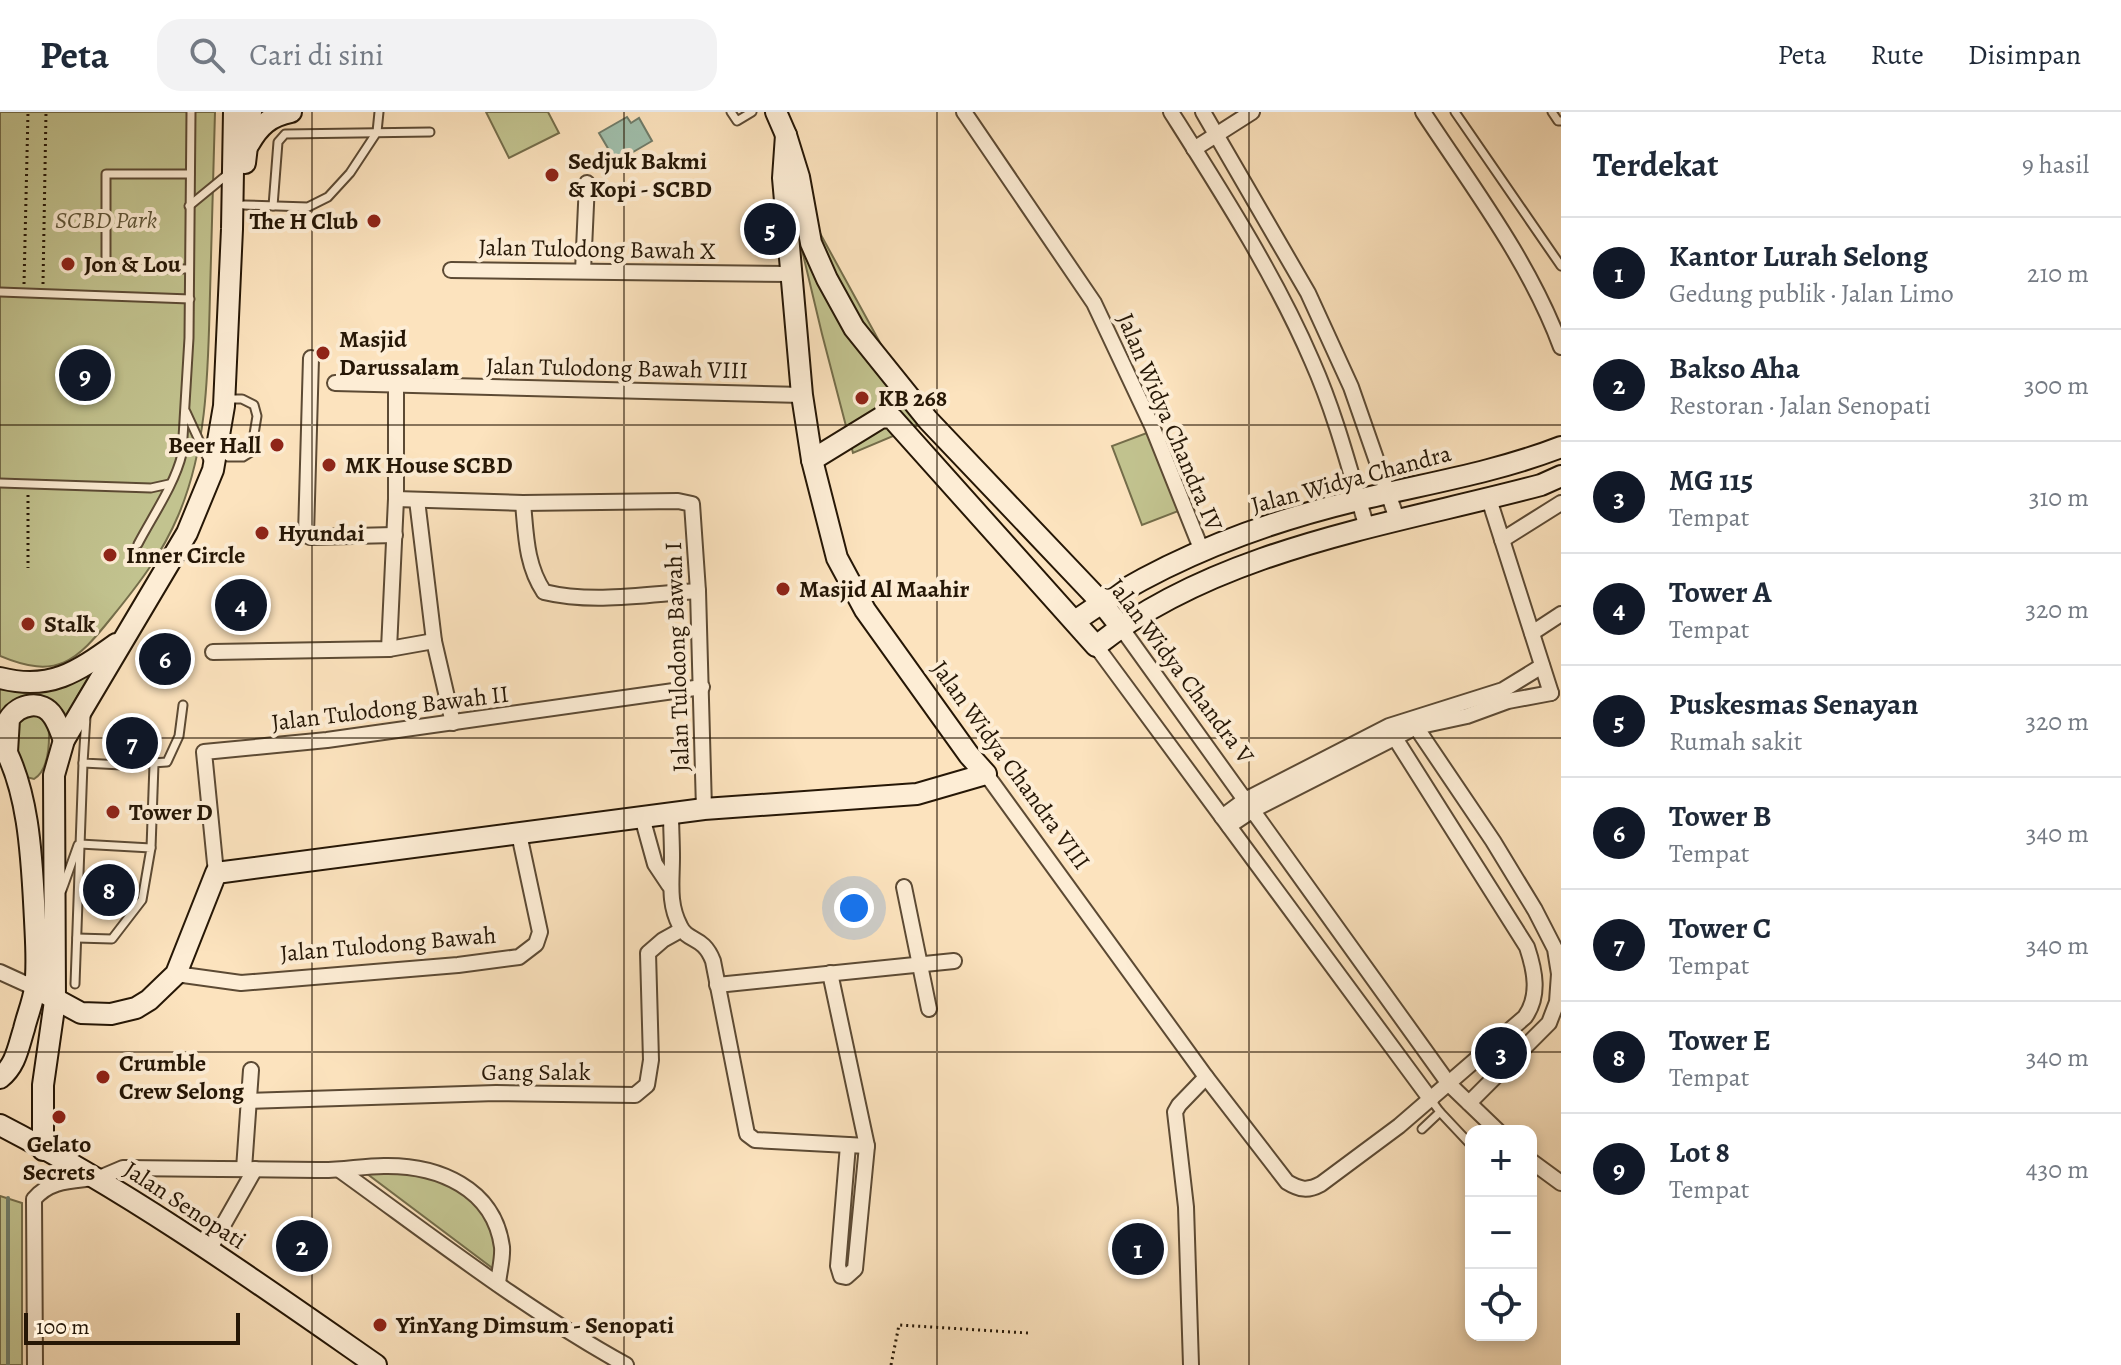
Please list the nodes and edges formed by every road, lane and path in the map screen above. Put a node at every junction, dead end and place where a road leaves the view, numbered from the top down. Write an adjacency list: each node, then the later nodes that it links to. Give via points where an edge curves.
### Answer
1 (28, 112): 37 (path)
2 (46, 112): 38 (path)
3 (191, 112): 24 (lane)
4 (291, 112): 21 (street, via 258,128)
5 (379, 112): 18 (lane)
6 (731, 112): 7 (lane, via 737,121)
7 (752, 112)
8 (776, 112): 29 (street, Jalan Widya Chandra VIII, via 786,135 783,178)
9 (964, 112): 67 (street, Jalan Widya Chandra IV, via 1094,303 1152,426)
10 (1171, 112): 22 (street)
11 (1203, 112): 20 (street)
12 (1252, 112): 20 (street)
13 (1423, 112): 40 (street, via 1531,279)
14 (1455, 112): 31 (lane)
15 (1552, 112): 17 (lane)
16 (237, 113): 21 (street); 23 (street)
17 (1561, 121)
18 (377, 132): 19 (lane); 28 (lane, via 328,197 308,207); 28 (lane, via 280,137)
19 (430, 132)
20 (1218, 135): 22 (street); 55 (street, via 1308,293 1351,387)
21 (246, 149): 26 (street)
22 (1194, 149): 59 (street, via 1300,334 1344,442)
23 (232, 170): 27 (lane); 30 (street)
24 (190, 174): 27 (lane); 32 (lane, via 106,174 106,268)
25 (587, 183): 34 (street)
26 (244, 205): 28 (lane); 30 (street)
27 (189, 206): 32 (lane)
28 (273, 206)
29 (796, 218): 35 (street, Jalan Widya Chandra VIII); 70 (street, Jalan Widya Chandra V, via 854,328 882,365)
30 (232, 229): 45 (street)
31 (1561, 266)
32 (189, 269): 39 (lane)
33 (451, 270): 34 (street, Jalan Tulodong Bawah X)
34 (583, 271): 35 (street, Jalan Tulodong Bawah X)
35 (791, 274): 44 (street, Jalan Widya Chandra VIII)
36 (0, 292): 37 (lane)
37 (24, 293): 38 (lane)
38 (43, 293): 39 (lane)
39 (190, 299): 46 (lane)
40 (1561, 347)
41 (311, 358): 64 (street, via 306,535)
42 (335, 383): 43 (street, Jalan Tulodong Bawah VIII)
43 (396, 385): 44 (street, Jalan Tulodong Bawah VIII); 56 (street)
44 (802, 395): 49 (street, Jalan Widya Chandra VIII)
45 (224, 401): 47 (street); 47 (lane, via 248,401 257,416 251,452 228,457)
46 (186, 409): 50 (lane); 54 (lane, via 178,472)
47 (218, 447): 50 (street)
48 (1561, 447): 55 (street, Jalan Widya Chandra, via 1514,464)
49 (811, 453): 72 (street, via 833,448 882,417 892,418); 91 (street, Jalan Widya Chandra VIII, via 837,558 849,581)
50 (213, 470): 75 (street, via 187,533)
51 (1561, 476): 57 (street)
52 (0, 483): 53 (lane)
53 (28, 484): 54 (lane); 68 (path)
54 (169, 484): 66 (lane)
55 (1388, 494): 59 (street, Jalan Widya Chandra); 62 (street)
56 (396, 499): 58 (street); 64 (street)
57 (1489, 499): 62 (street); 65 (street)
58 (417, 500): 60 (street); 76 (street)
59 (1359, 500): 63 (street); 67 (street, Jalan Widya Chandra)
60 (523, 503): 69 (street, via 527,553 544,592 593,597); 69 (street, Jalan Tulodong Bawah I, via 692,504)
61 (1561, 503): 65 (street)
62 (1397, 519): 63 (street)
63 (1367, 528): 73 (street, via 1226,574)
64 (395, 535): 78 (street)
65 (1502, 540): 74 (street)
66 (138, 544)
67 (1202, 551): 70 (street, Jalan Widya Chandra)
68 (28, 568)
69 (698, 591): 82 (street, Jalan Tulodong Bawah I)
70 (1101, 602): 72 (street, Jalan Widya Chandra); 73 (street, Jalan Widya Chandra V)
71 (1561, 614): 74 (street)
72 (1075, 621): 77 (street)
73 (1120, 626): 77 (street); 98 (street, Jalan Widya Chandra V)
74 (1532, 633): 80 (street)
75 (123, 639): 81 (street, via 52,682); 84 (street)
76 (434, 641): 78 (street); 86 (street)
77 (1096, 646): 102 (street)
78 (389, 649): 79 (street)
79 (213, 652)
80 (1542, 666): 83 (street); 98 (street, via 1503,690 1389,726)
81 (0, 678)
82 (702, 687): 86 (street, Jalan Tulodong Bawah II); 99 (street, Jalan Tulodong Bawah I)
83 (1556, 696): 87 (street, via 1508,701)
84 (88, 698): 89 (street); 92 (lane)
85 (183, 705): 93 (lane, via 179,736 167,762)
86 (453, 723): 106 (street, Jalan Tulodong Bawah II, via 204,752)
87 (1416, 727): 88 (street); 128 (street, via 1535,910 1555,949 1559,974 1549,1023)
88 (1395, 738): 98 (street); 125 (street, Jalan Widya Chandra VIII, via 1527,947 1533,966 1532,1007 1525,1017)
89 (64, 740): 90 (street, via 47,709 29,705 13,712); 95 (street)
90 (4, 746): 96 (street)
91 (969, 755): 94 (street, Jalan Widya Chandra VIII); 97 (street)
92 (83, 763): 93 (lane); 104 (lane)
93 (154, 764): 105 (lane)
94 (986, 774): 97 (street); 123 (street, Jalan Widya Chandra VIII)
95 (54, 775): 96 (street, via 37,784); 109 (street)
96 (15, 776): 119 (street, via 32,852)
97 (946, 786): 99 (street, via 917,794)
98 (1249, 805): 102 (street); 125 (street, Jalan Widya Chandra V)
99 (704, 809): 100 (street)
100 (671, 813): 101 (street); 107 (street)
101 (642, 817): 103 (street); 107 (street, via 655,864)
102 (1225, 821): 126 (street)
103 (519, 834): 106 (street); 116 (street, Jalan Tulodong Bawah, via 540,932 536,944 519,957 241,983)
104 (80, 840): 105 (lane); 109 (lane); 111 (lane)
105 (151, 848): 111 (lane, via 142,900 112,939)
106 (216, 873): 116 (street)
107 (669, 885): 110 (street)
108 (904, 887): 113 (street)
109 (55, 911): 120 (street)
110 (681, 930): 118 (street, via 709,951); 127 (street, Gang Salak, via 648,953 651,1060 647,1085 635,1095 496,1093)
111 (77, 938): 117 (lane)
112 (954, 961): 113 (street)
113 (920, 965): 115 (street); 121 (street)
114 (0, 972): 119 (street)
115 (830, 973): 118 (street); 135 (street)
116 (176, 974): 120 (street, via 149,1000 111,1014 81,1013)
117 (75, 984)
118 (717, 985): 134 (street, via 747,1134 755,1140)
119 (35, 988): 120 (street); 124 (street, via 12,1067)
120 (55, 1001): 136 (street, via 43,1085)
121 (929, 1009)
122 (251, 1070): 127 (street)
123 (1206, 1077): 126 (street, Jalan Widya Chandra VIII, via 1296,1188 1314,1188); 149 (street, via 1175,1112 1186,1207)
124 (0, 1078)
125 (1449, 1084): 126 (street, Jalan Widya Chandra VIII); 128 (street, Jalan Widya Chandra V)
126 (1431, 1100): 129 (lane)
127 (249, 1101): 138 (street)
128 (1469, 1103): 131 (street, Jalan Widya Chandra V)
129 (1440, 1112): 132 (lane); 133 (lane)
130 (0, 1125): 136 (street, Jalan Senopati)
131 (1492, 1125)
132 (1422, 1129)
133 (1465, 1139)
134 (848, 1145): 135 (street); 135 (street, via 838,1266 846,1277 855,1269)
135 (867, 1146)
136 (43, 1150): 140 (street, Jalan Senopati)
137 (1537, 1165): 141 (street)
138 (249, 1169): 139 (street); 140 (street, via 123,1168); 142 (street)
139 (341, 1171): 143 (street); 143 (street, via 406,1166 455,1180 473,1192 498,1228)
140 (96, 1179): 142 (street, Jalan Senopati); 145 (street, via 54,1184 34,1199)
141 (1561, 1183)
142 (209, 1250): 146 (street, Jalan Senopati)
143 (498, 1284): 147 (street)
144 (1028, 1333): 148 (path, via 899,1325)
145 (35, 1365)
146 (376, 1365)
147 (626, 1365)
148 (891, 1365)
149 (1191, 1365)

